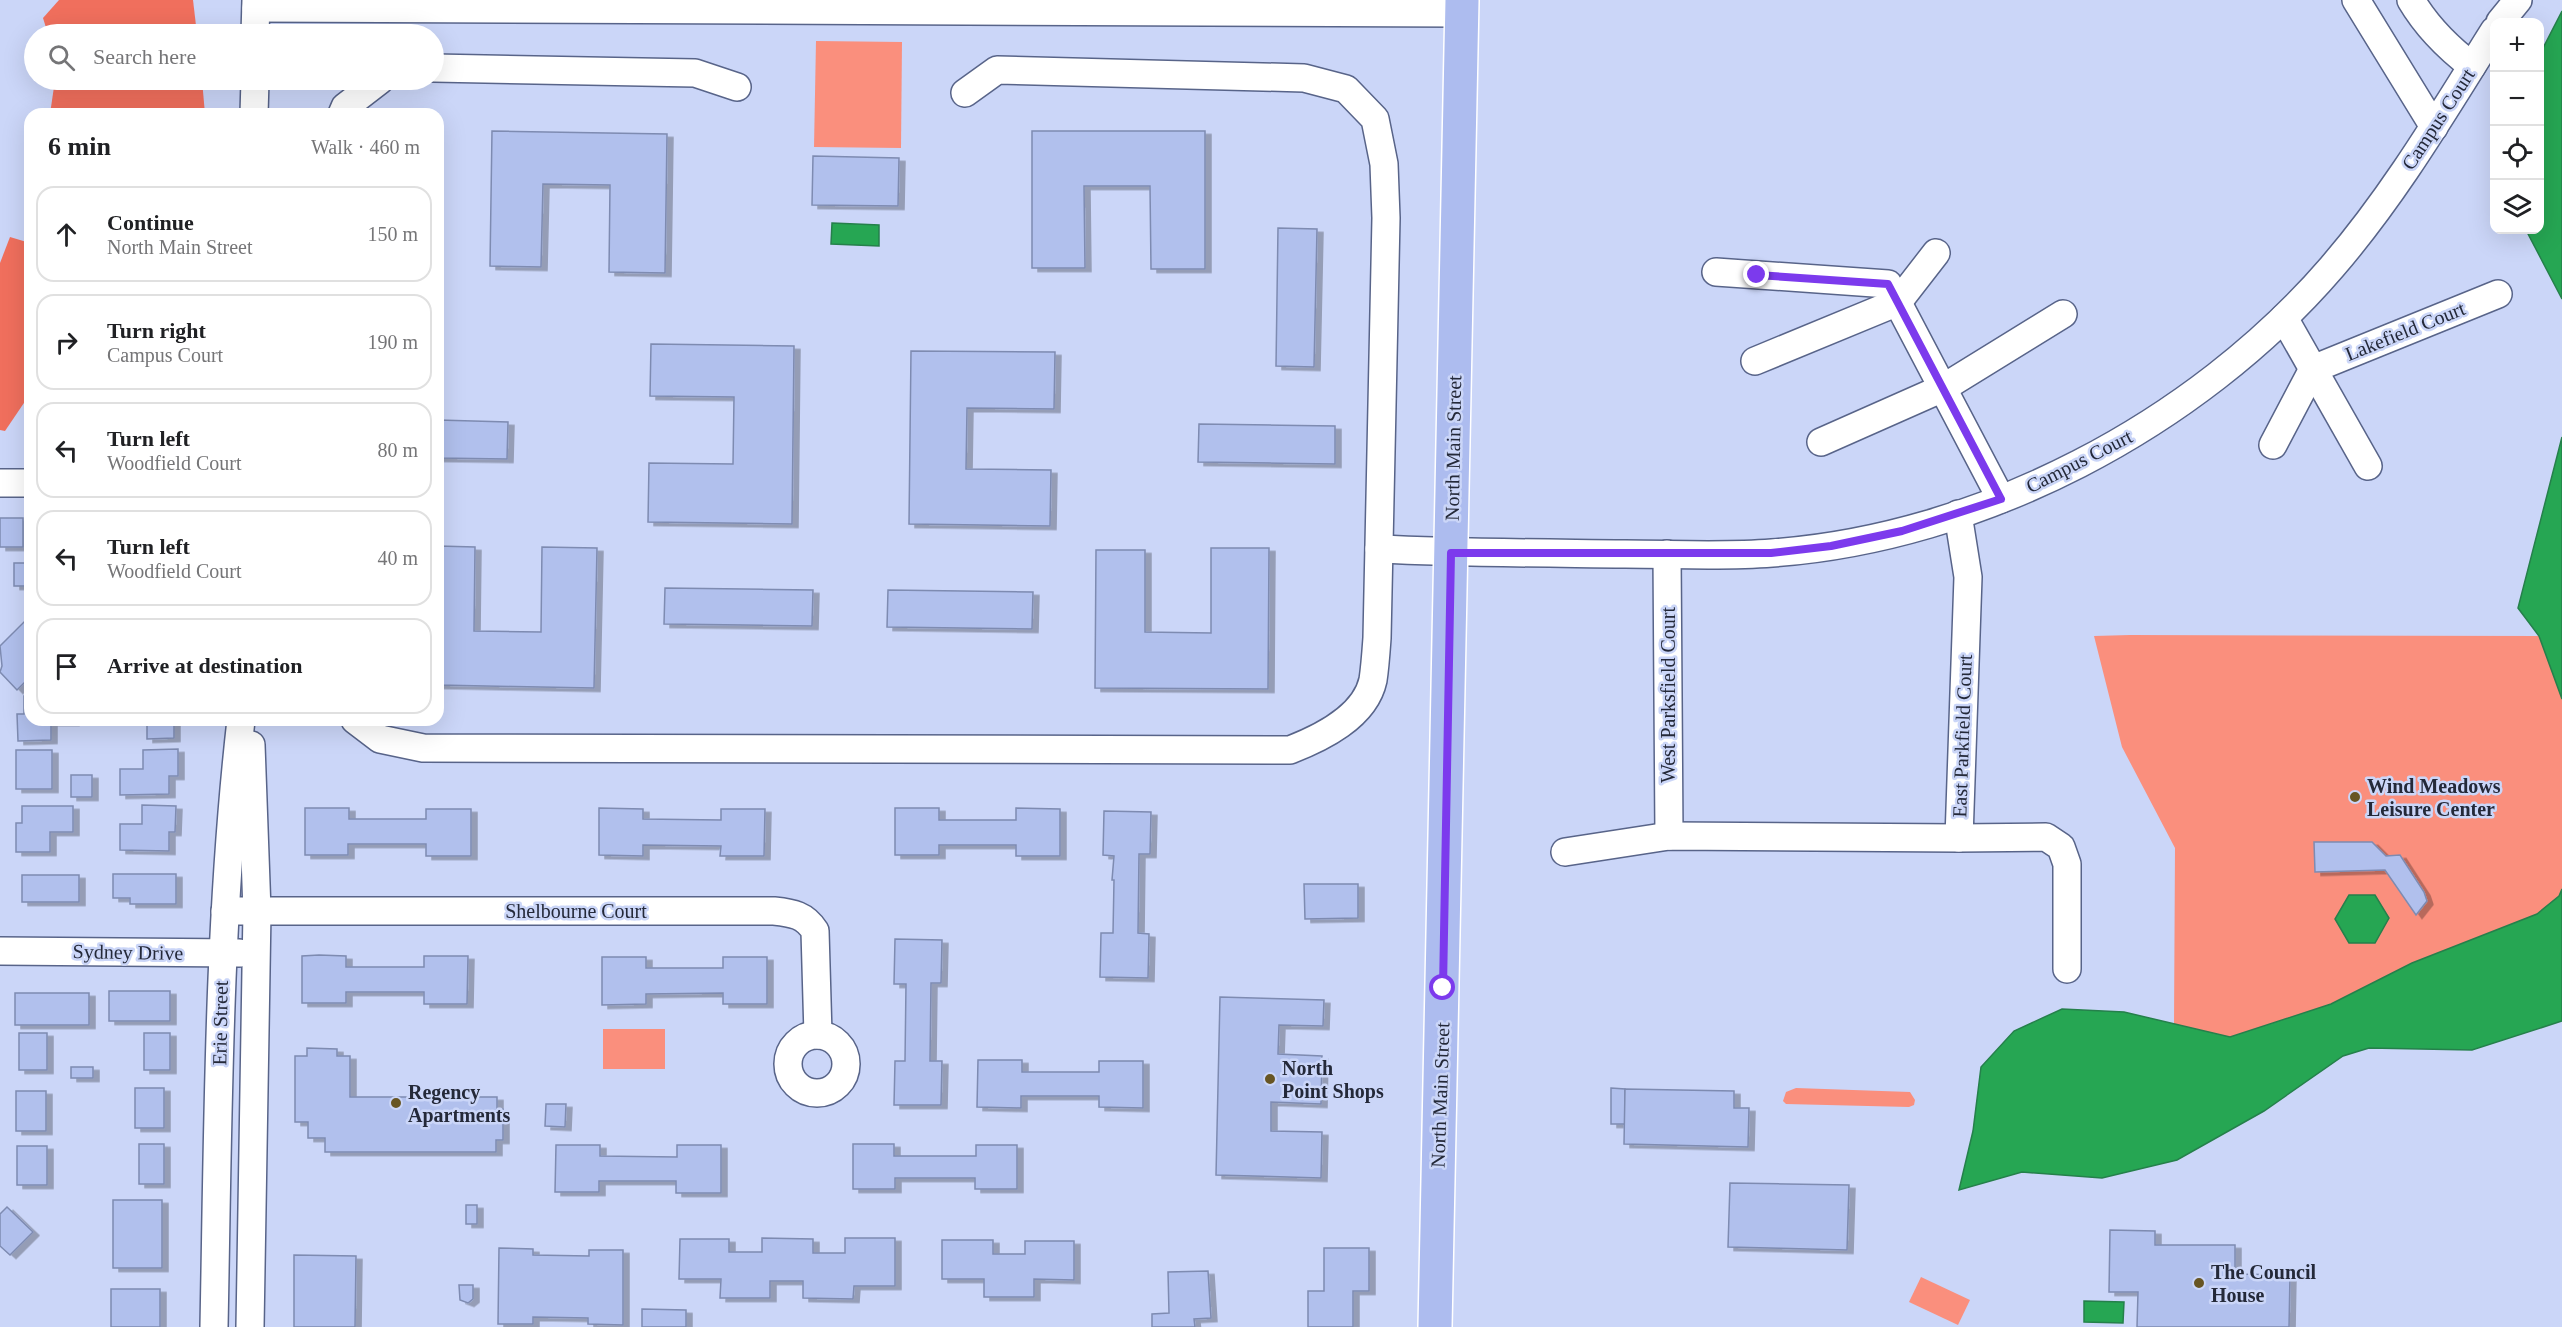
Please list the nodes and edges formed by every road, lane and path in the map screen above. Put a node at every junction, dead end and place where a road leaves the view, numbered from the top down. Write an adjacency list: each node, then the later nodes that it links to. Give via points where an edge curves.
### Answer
1 (2356, 0): 17 (street)
2 (2411, 0): 9 (street, via 2447,46)
3 (2518, 0): 7 (street)
4 (859, 5): 5 (street); 6 (street)
5 (1462, 7): 35 (main road, North Main Street)
6 (256, 14)
7 (2503, 18)
8 (2490, 38): 9 (street, Campus Court)
9 (2472, 66): 17 (street, Campus Court)
10 (444, 68): 11 (street, via 695,73)
11 (737, 87)
12 (255, 90): 15 (street)
13 (367, 90): 16 (street)
14 (965, 93): 34 (street, via 997,70 1304,78 1347,89 1375,119 1384,164 1386,218)
15 (254, 108)
16 (345, 108)
17 (2434, 127): 23 (street, Campus Court, via 2376,213)
18 (1936, 253): 21 (street)
19 (1716, 272): 21 (street, via 1888,284)
20 (2498, 294): 25 (street, Lakefield Court)
21 (1898, 302): 24 (street); 26 (street)
22 (2063, 314): 26 (street)
23 (2284, 318): 25 (street); 32 (street, Campus Court, via 2196,392 2146,426 2071,468)
24 (1755, 361)
25 (2313, 369): 28 (street); 29 (street)
26 (1943, 388): 27 (street); 32 (street)
27 (1821, 442)
28 (2273, 445)
29 (2368, 466)
30 (0, 483): 31 (street)
31 (24, 483)
32 (2001, 499): 33 (street, Campus Court)
33 (1958, 514): 36 (street, Campus Court, via 1831,546 1771,553); 41 (street, East Parkfield Court, via 1968,577)
34 (1380, 549): 35 (street, Campus Court); 39 (street, via 1372,682 1356,712 1323,737 1290,750 423,748 380,739)
35 (1451, 553): 36 (street, Campus Court); 54 (main road, North Main Street)
36 (1667, 554): 40 (street, West Parksfield Court)
37 (240, 726): 43 (street, Erie Street)
38 (249, 726): 44 (street, Erie Street)
39 (363, 726)
40 (1669, 836): 41 (street); 42 (street)
41 (1959, 838): 48 (street, East Parkfield Court, via 2046,837 2061,847 2067,864)
42 (1565, 852)
43 (225, 911): 44 (street, Shelbourne Court); 46 (street, Erie Street)
44 (257, 911): 47 (street, Erie Street); 49 (street, Shelbourne Court, via 790,913 807,919 815,931)
45 (0, 951): 46 (street, Sydney Drive)
46 (222, 953): 47 (street, Sydney Drive); 50 (street, Erie Street)
47 (256, 953): 51 (street, Erie Street)
48 (2067, 969)
49 (818, 1035)
50 (215, 1283): 51 (street); 52 (street, Erie Street)
51 (250, 1283): 53 (street, Erie Street)
52 (214, 1327)
53 (250, 1327)
54 (1435, 1327)

